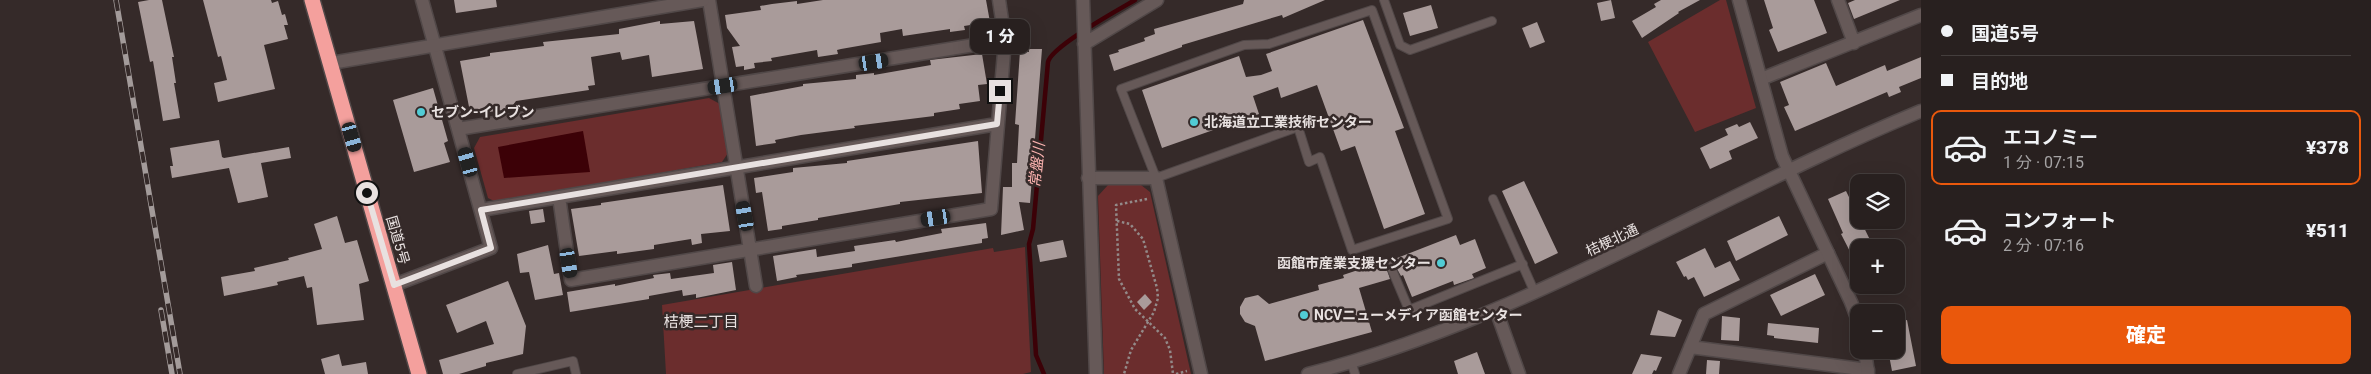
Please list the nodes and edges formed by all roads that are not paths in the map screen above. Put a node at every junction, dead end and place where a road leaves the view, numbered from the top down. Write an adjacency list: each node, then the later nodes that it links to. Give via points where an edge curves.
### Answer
1 (312, 0): 17 (highway, 国道5号)
2 (422, 0): 16 (street)
3 (703, 0): 16 (street)
4 (709, 0): 19 (street)
5 (999, 0): 13 (street)
6 (1083, 0): 14 (street)
7 (1157, 0): 14 (street)
8 (1384, 0): 12 (lane, via 1400,45 1410,50)
9 (1739, 0): 18 (street)
10 (1838, 0): 15 (street)
11 (1921, 14): 15 (street)
12 (1492, 20)
13 (1005, 40): 19 (street); 21 (street)
14 (1084, 40): 25 (street)
15 (1854, 43): 18 (street)
16 (434, 45): 17 (street); 22 (street)
17 (331, 63): 34 (highway, 国道5号)
18 (1761, 79): 24 (street)
19 (723, 86): 22 (street); 23 (street)
20 (1921, 111): 24 (street, 桔梗北通)
21 (997, 124): 23 (street); 30 (street, via 991,209)
22 (458, 129): 29 (street)
23 (736, 168): 27 (street); 30 (street)
24 (1788, 172): 31 (street); 36 (street, 桔梗北通)
25 (1088, 178): 26 (street); 46 (street)
26 (1156, 178): 26 (lane, via 1122,89 1244,44 1269,44 1372,10 1448,219 1352,250 1320,157 1309,162 1298,127); 47 (street)
27 (558, 197): 29 (street); 30 (street, via 571,280)
28 (1493, 199): 32 (lane)
29 (481, 210): 34 (street, via 491,248)
30 (751, 248): 35 (street)
31 (1828, 253): 37 (street); 39 (street, via 1704,314)
32 (1522, 264): 33 (lane, via 1409,310); 36 (lane)
33 (1390, 265)
34 (394, 285): 43 (highway, 国道5号)
35 (756, 286)
36 (1535, 293): 38 (street, 桔梗北通)
37 (1851, 304)
38 (1496, 310): 41 (street, 桔梗北通); 50 (street)
39 (1690, 347): 42 (street); 51 (street)
40 (1866, 359): 42 (street)
41 (1351, 361): 48 (street, 桔梗北通); 49 (lane)
42 (1868, 372)
43 (419, 374)
44 (517, 374): 45 (lane, via 573,361)
45 (576, 374)
46 (1096, 374)
47 (1201, 374)
48 (1308, 374)
49 (1355, 374)
50 (1520, 374)
51 (1679, 374)

